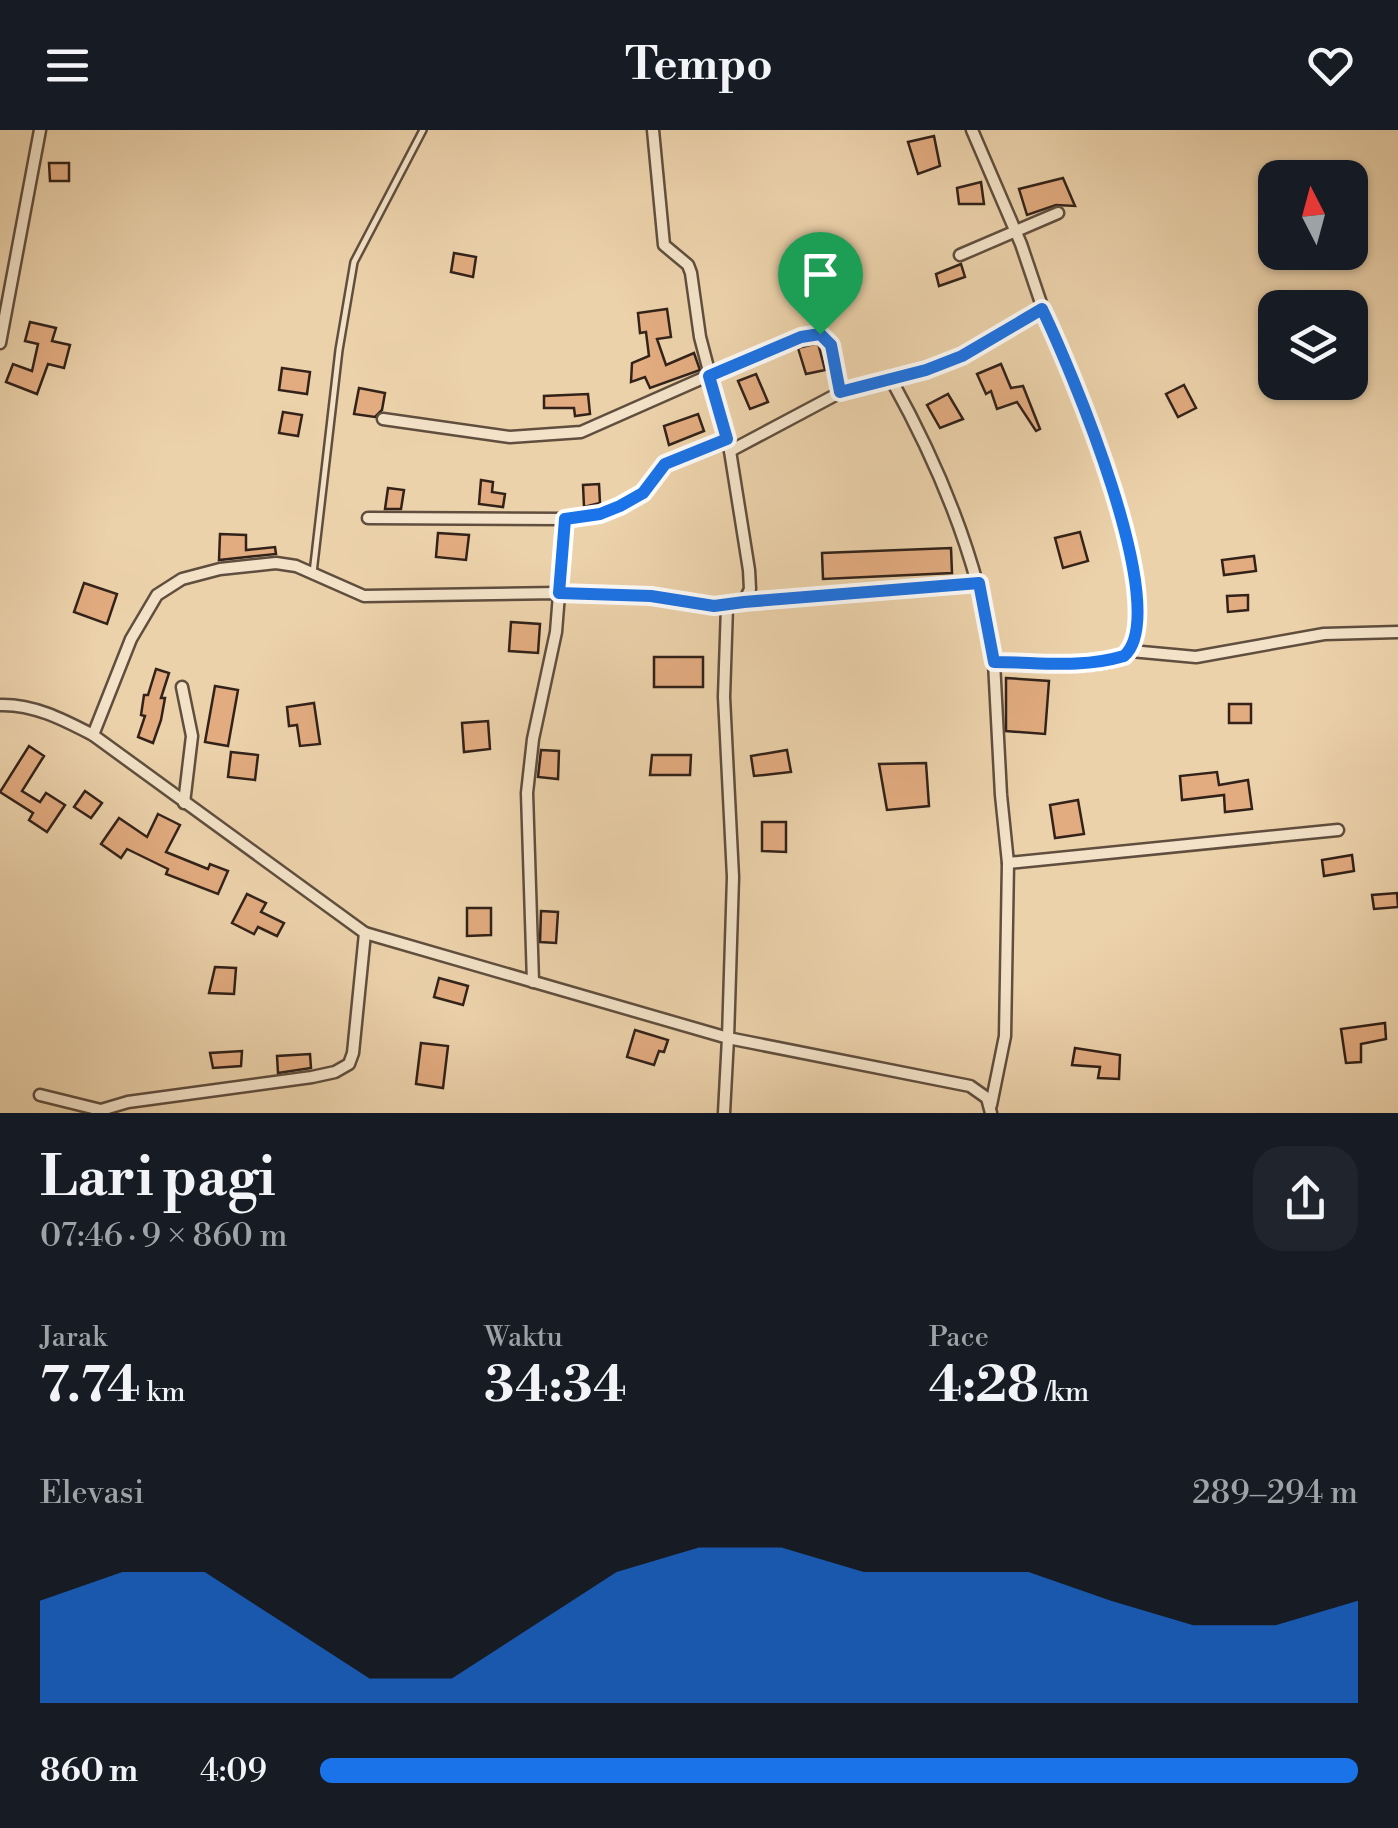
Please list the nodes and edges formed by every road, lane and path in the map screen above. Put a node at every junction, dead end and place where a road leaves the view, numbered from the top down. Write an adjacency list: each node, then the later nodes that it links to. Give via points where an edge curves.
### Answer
1 (40, 130): 9 (street)
2 (423, 130): 17 (lane, via 354,262)
3 (654, 130): 10 (street, via 664,245 692,272)
4 (972, 130): 6 (street)
5 (1058, 213): 6 (street)
6 (1016, 230): 7 (street); 8 (street)
7 (960, 255)
8 (1042, 309): 11 (street, via 962,356); 23 (street, via 1073,375 1126,532 1137,591)
9 (0, 343)
10 (709, 376): 12 (street, via 820,334 831,345); 13 (street, via 581,432 510,437); 14 (street)
11 (892, 381): 12 (street); 18 (street, via 964,534)
12 (840, 392): 14 (street)
13 (383, 419)
14 (728, 445): 16 (street, via 665,464 643,493 620,506); 20 (street, via 749,570)
15 (368, 518): 16 (street)
16 (565, 519): 19 (street)
17 (314, 572): 19 (street, via 364,596); 27 (street, via 276,563 220,570 182,579 157,595 130,639)
18 (979, 583): 20 (street); 24 (street)
19 (559, 593): 21 (street); 32 (street, via 527,793)
20 (744, 602): 21 (street)
21 (727, 606): 33 (street, via 724,697 734,876)
22 (1398, 632): 23 (street, via 1324,634 1196,656)
23 (1130, 651): 24 (street, via 1102,663 1066,666)
24 (994, 662): 30 (street)
25 (182, 687): 28 (street, via 192,736)
26 (0, 705): 27 (street, via 57,716)
27 (93, 736): 28 (street)
28 (184, 803): 31 (street)
29 (1338, 830): 30 (street)
30 (1008, 864): 34 (street, via 1006,1036)
31 (365, 933): 32 (street); 38 (street, via 349,1064 312,1077)
32 (533, 982): 33 (street)
33 (728, 1038): 35 (street); 39 (street)
34 (995, 1088): 35 (street); 37 (street)
35 (977, 1090): 37 (street)
36 (40, 1095): 38 (street)
37 (991, 1109)
38 (101, 1111)
39 (724, 1113)

